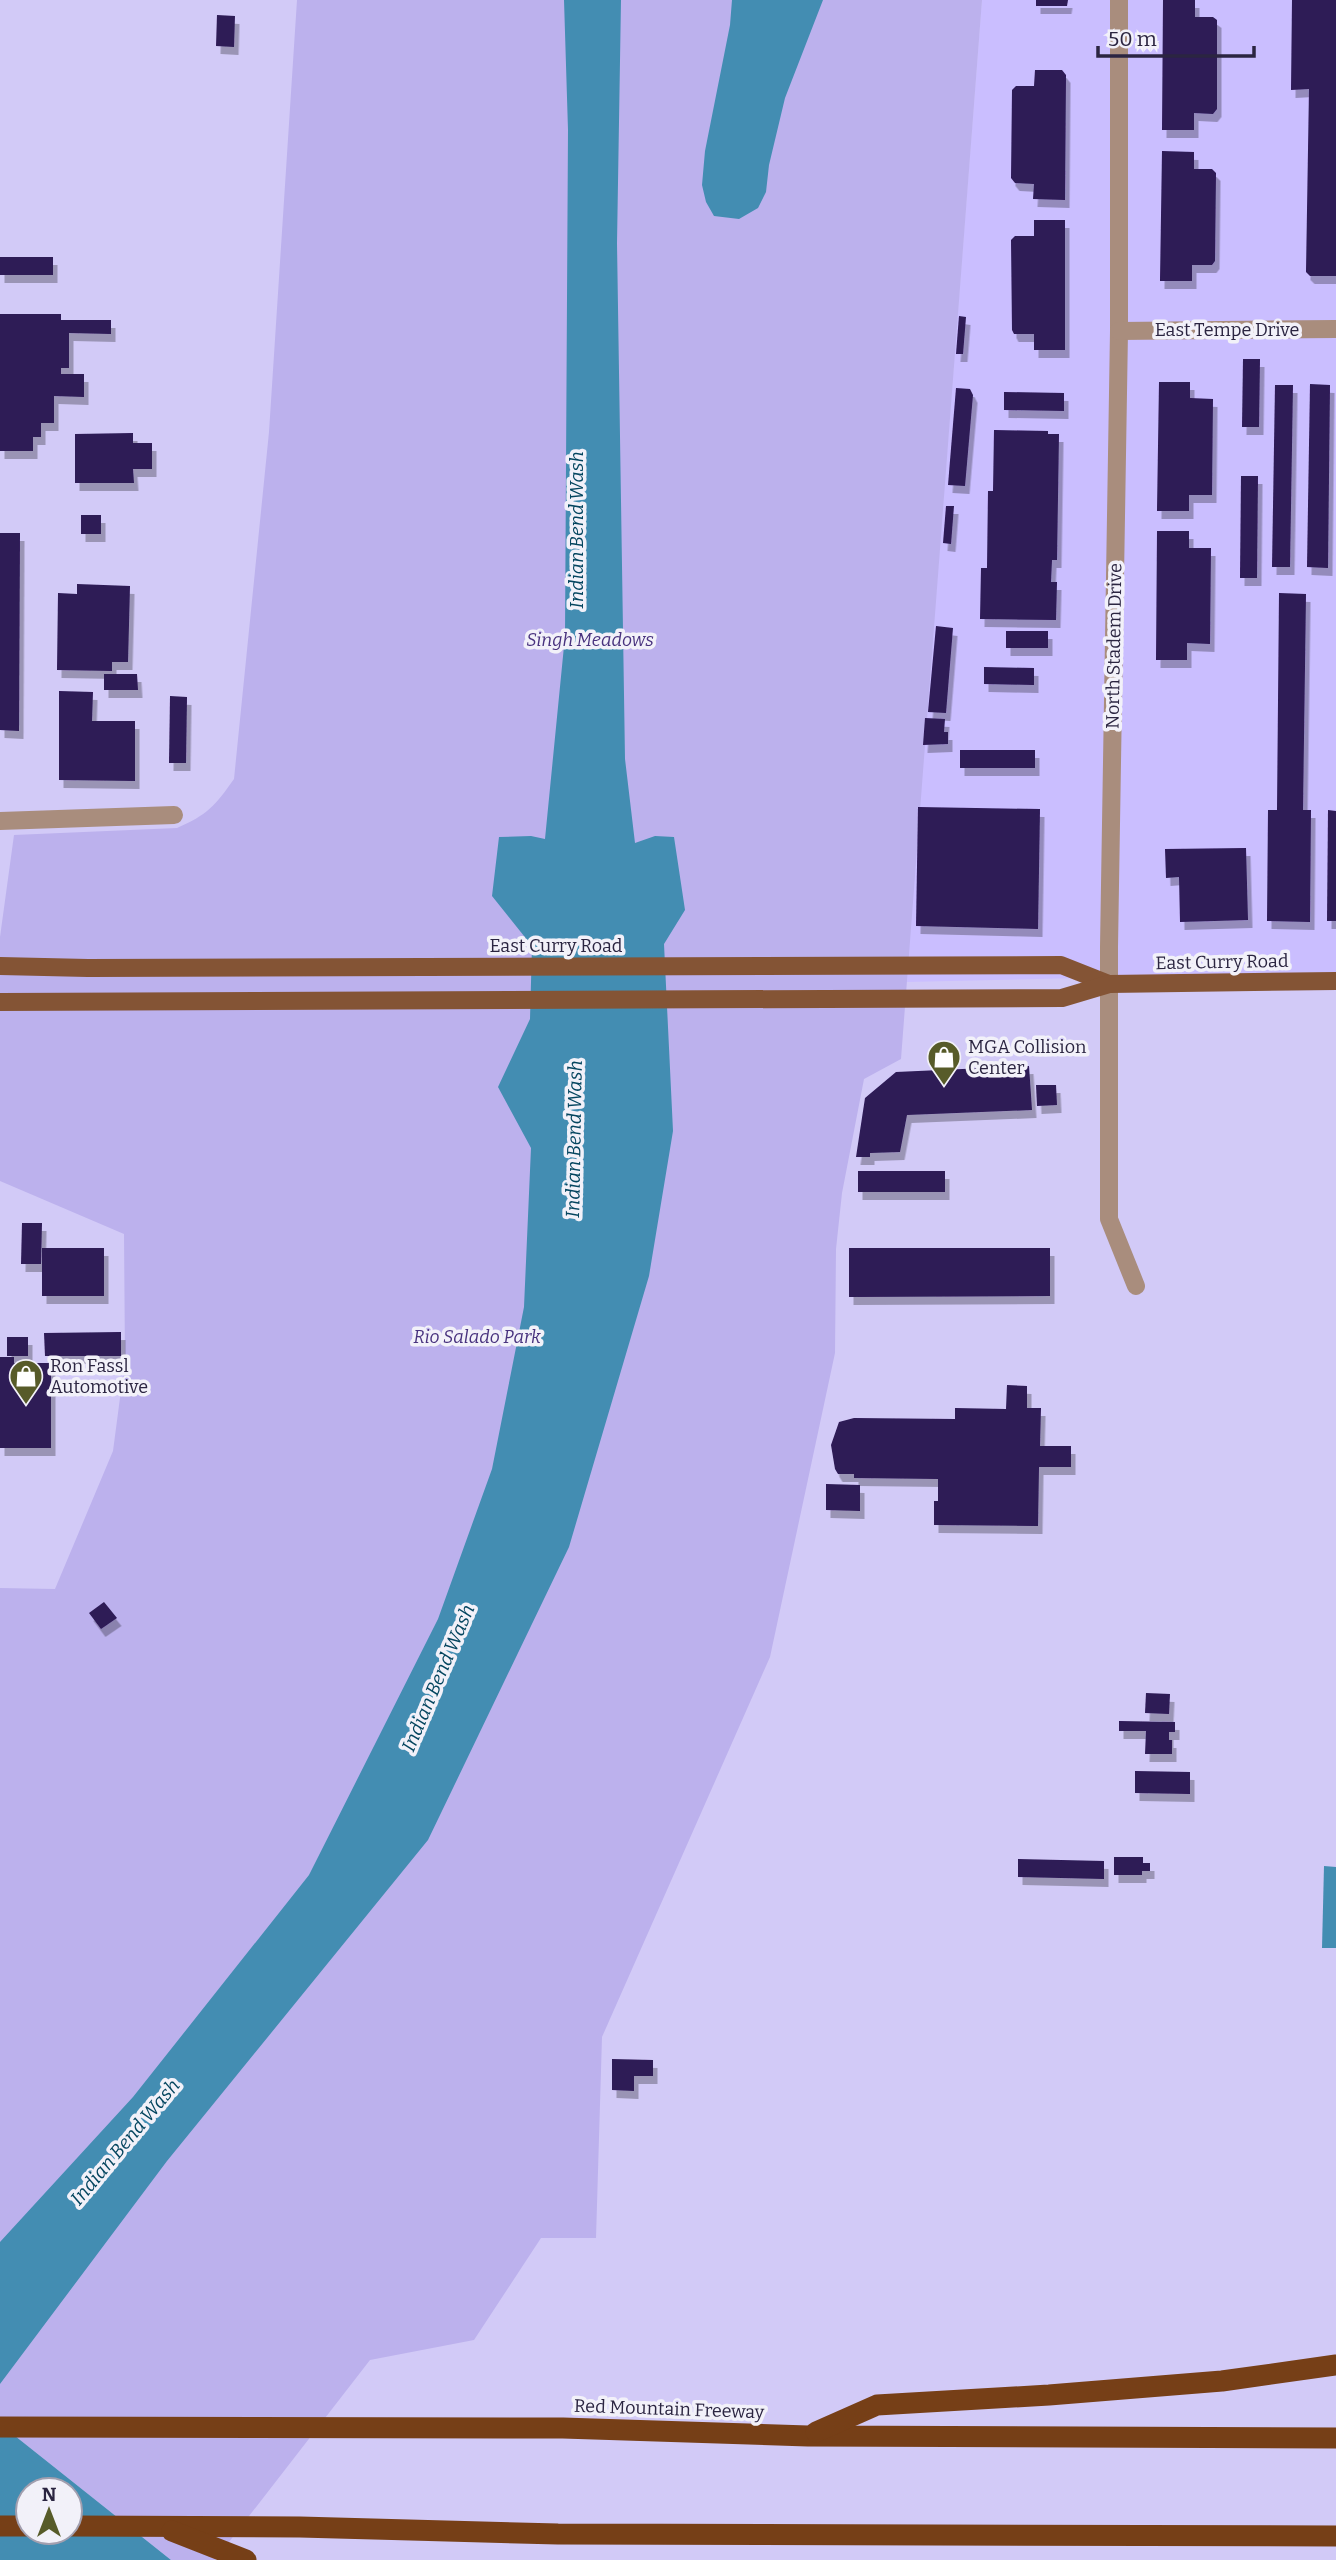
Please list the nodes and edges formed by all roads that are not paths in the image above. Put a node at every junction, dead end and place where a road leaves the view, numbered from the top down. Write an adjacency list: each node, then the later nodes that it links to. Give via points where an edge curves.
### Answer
1 (1119, 0): 3 (street, North Stadem Drive)
2 (1336, 329): 3 (street, East Tempe Drive)
3 (1119, 331): 8 (street, North Stadem Drive)
4 (174, 815): 5 (street)
5 (0, 821)
6 (0, 966): 8 (main road, East Curry Road, via 1061,965)
7 (1336, 981): 8 (main road, East Curry Road)
8 (1109, 984): 9 (main road, East Curry Road, via 1062,998); 10 (street, North Stadem Drive, via 1109,1219)
9 (0, 1002)
10 (1136, 1286)
11 (1336, 2365): 13 (highway, via 1209,2382 877,2405)
12 (0, 2427): 13 (highway, Red Mountain Freeway, via 563,2428)
13 (808, 2436): 14 (highway, Red Mountain Freeway)
14 (1336, 2438)
15 (84, 2526): 16 (highway)
16 (160, 2526): 17 (highway, via 558,2534); 18 (highway)
17 (1329, 2536)
18 (246, 2560)

